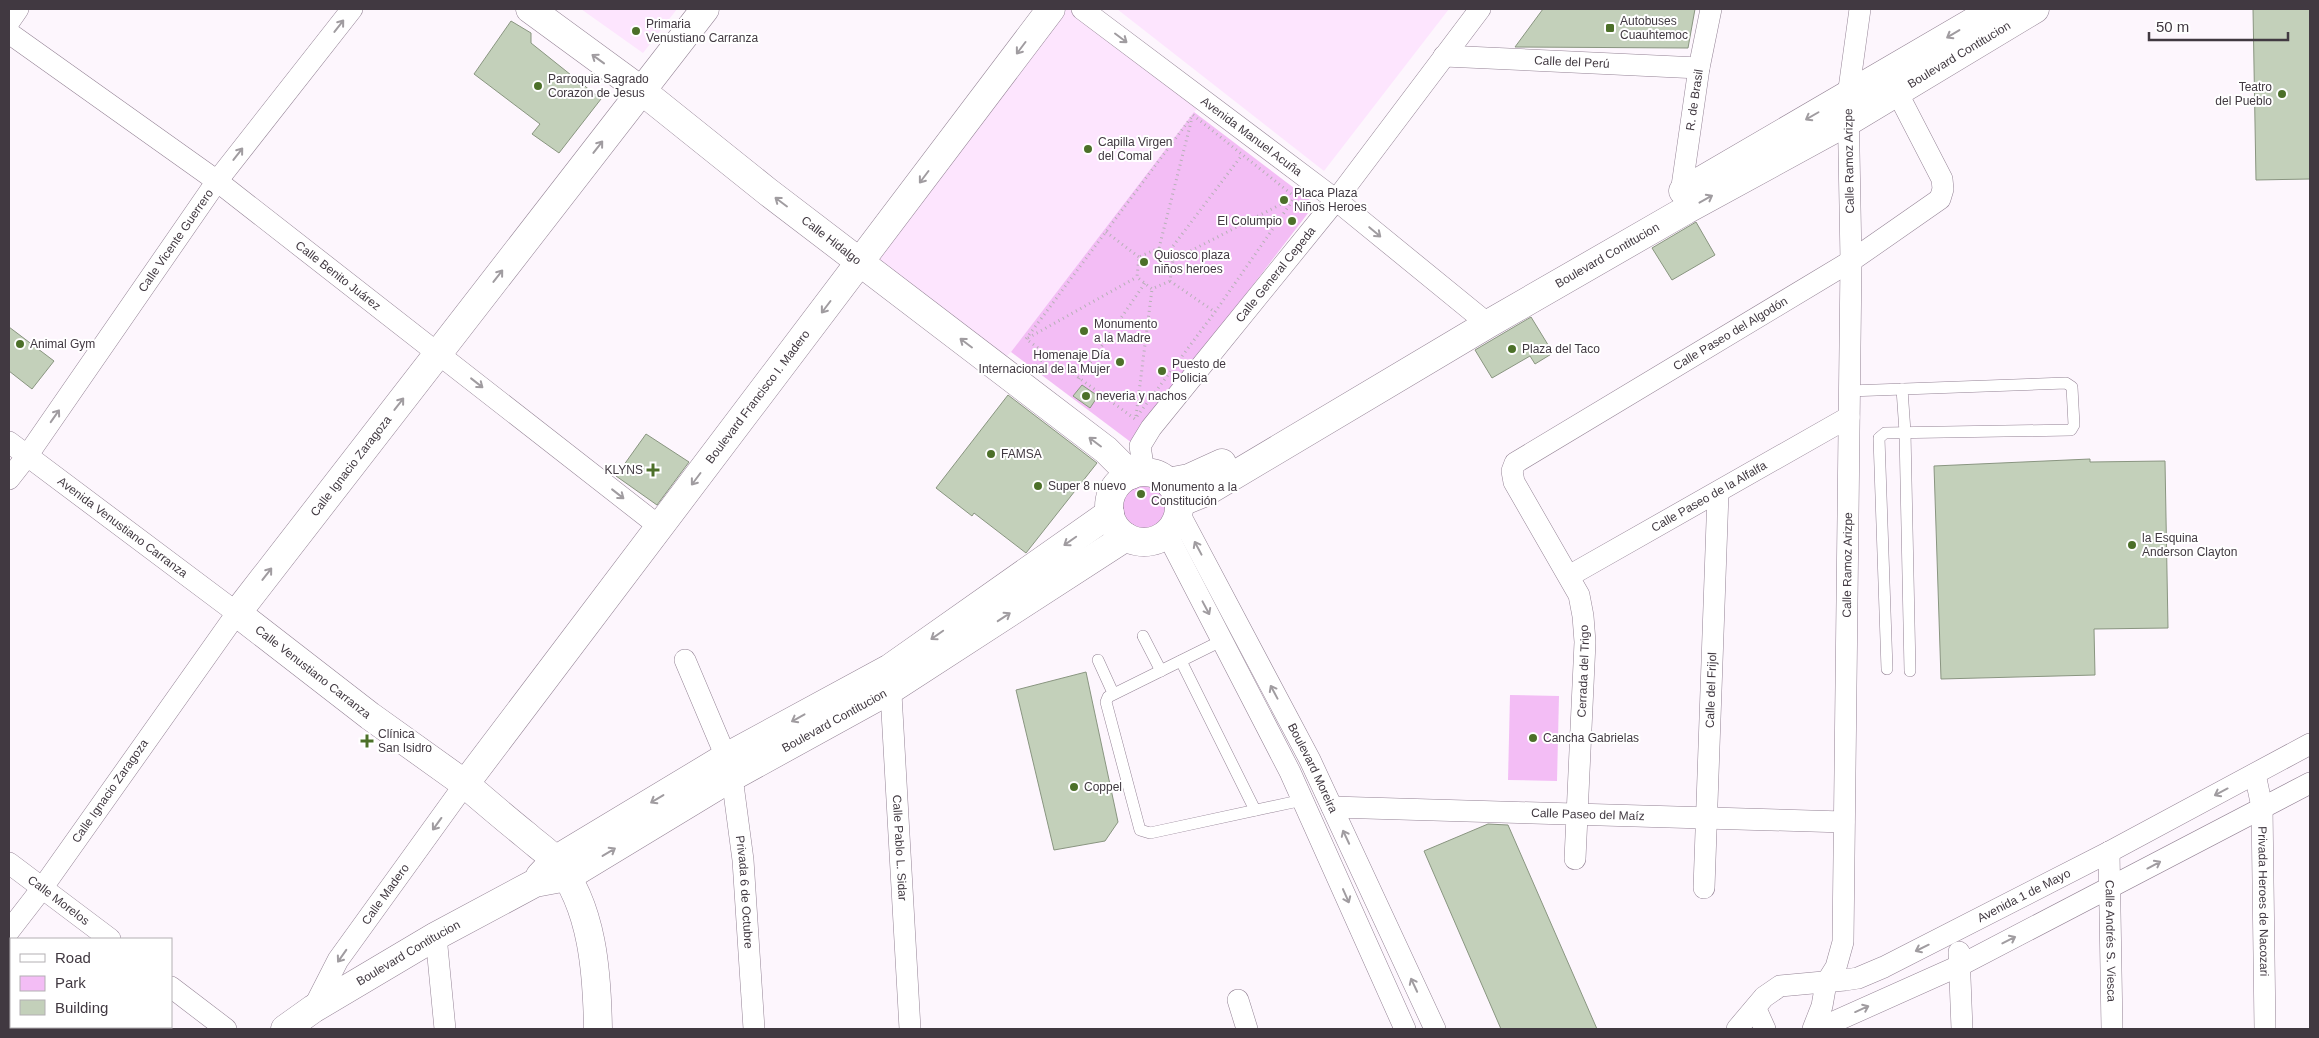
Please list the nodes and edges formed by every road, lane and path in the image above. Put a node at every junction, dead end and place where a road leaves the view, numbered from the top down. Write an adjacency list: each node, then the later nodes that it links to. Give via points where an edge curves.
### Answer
1 (18, 9): 12 (street)
2 (352, 9): 21 (street, Calle Vicente Guerrero, one-way to 2)
3 (530, 9): 16 (street, Calle Hidalgo, one-way to 3)
4 (704, 9): 16 (street, Calle Ignacio Zaragoza)
5 (1051, 9): 32 (street, Boulevard Francisco I. Madero, one-way to 32)
6 (1082, 9): 18 (street, Avenida Manuel Acuña, one-way to 18)
7 (1480, 9): 14 (street, Calle General Cepeda)
8 (1711, 9): 15 (street, R. de Brasil)
9 (1860, 9): 19 (street, Calle Ramoz Arizpe)
10 (1995, 9): 19 (street, Boulevard Contitucion, one-way to 19)
11 (2035, 9): 17 (street, Boulevard Contitucion)
12 (9, 22)
13 (9, 33): 21 (street, Calle Benito Juárez)
14 (1444, 56): 15 (street, Calle del Perú); 25 (street, Calle General Cepeda)
15 (1699, 68): 22 (street, R. de Brasil)
16 (642, 91): 32 (street, Calle Hidalgo, one-way to 16); 40 (street, Calle Ignacio Zaragoza, one-way to 16)
17 (1897, 92): 19 (street, Boulevard Contitucion); 31 (street, Calle Paseo del Algodón, via 1942,179 1943,189 1940,199)
18 (1199, 108): 20 (path); 25 (street, Avenida Manuel Acuña); 26 (path); 27 (path)
19 (1848, 109): 22 (street, Boulevard Contitucion, one-way to 22); 31 (street, Calle Ramoz Arizpe); 38 (street, Boulevard Contitucion, one-way to 19, via 1686,210)
20 (1242, 155): 23 (path); 28 (path)
21 (217, 181): 40 (street, Calle Benito Juárez); 48 (street, Calle Vicente Guerrero, one-way to 21)
22 (1681, 193): 38 (street, Boulevard Contitucion)
23 (1294, 197): 24 (path); 30 (path); 37 (path)
24 (1303, 198)
25 (1336, 200): 38 (street, Avenida Manuel Acuña, one-way to 38); 51 (street, Calle General Cepeda, via 1151,428)
26 (1105, 232): 29 (path); 39 (path)
27 (1159, 248): 28 (path); 29 (path)
28 (1167, 254): 30 (path)
29 (1140, 257): 33 (path)
30 (1173, 260): 34 (path)
31 (1852, 261): 43 (street, Calle Ramoz Arizpe); 49 (street, Calle Paseo del Algodón, via 1515,463)
32 (860, 262): 51 (street, Calle Hidalgo, one-way to 32); 54 (street, Boulevard Francisco I. Madero, one-way to 54)
33 (1137, 277): 35 (path); 39 (path)
34 (1170, 281): 36 (path); 37 (path)
35 (1144, 283): 36 (path); 41 (path)
36 (1152, 289): 45 (path)
37 (1215, 312): 45 (path)
38 (1481, 320): 51 (street, Boulevard Contitucion, via 1216,467)
39 (1026, 339): 41 (path)
40 (438, 353): 54 (street, Calle Benito Juárez, one-way to 54); 57 (street, Calle Ignacio Zaragoza, one-way to 40)
41 (1079, 379): 45 (path)
42 (1902, 389): 43 (lane); 46 (lane); 46 (lane, via 2066,383 2072,387 2074,425 2071,430)
43 (1849, 391): 44 (street, Calle Ramoz Arizpe)
44 (1849, 417): 52 (street, Calle Paseo de la Alfalfa); 81 (street, Calle Ramoz Arizpe)
45 (1135, 419): 51 (path)
46 (1905, 432): 63 (lane, via 1885,432 1879,438); 65 (lane)
47 (9, 442): 48 (street, Avenida Venustiano Carranza)
48 (27, 456): 50 (street, Calle Vicente Guerrero); 57 (street, Avenida Venustiano Carranza)
49 (1512, 471): 56 (street, Cerrada del Trigo, via 1514,482)
50 (9, 479)
51 (1158, 489): 53 (street, via 1121,481 1110,502); 55 (street, via 1154,541 1140,542); 59 (street, Boulevard Moreira, one-way to 59); 69 (street, Boulevard Moreira, one-way to 51)
52 (1718, 493): 56 (street, Calle Paseo de la Alfalfa); 80 (street, Calle del Frijol)
53 (1110, 513): 55 (street, via 1116,527); 66 (street, Boulevard Contitucion, one-way to 66)
54 (660, 527): 74 (street, Boulevard Francisco I. Madero)
55 (1126, 537): 66 (street, Boulevard Contitucion, one-way to 55)
56 (1569, 576): 79 (street, Cerrada del Trigo, via 1579,595 1585,642)
57 (237, 613): 74 (street, Calle Venustiano Carranza, via 370,716); 86 (street, Calle Ignacio Zaragoza)
58 (1143, 636): 64 (lane)
59 (1223, 640): 62 (lane); 71 (street, Boulevard Moreira)
60 (685, 660): 70 (street)
61 (1098, 660): 67 (lane)
62 (1182, 661): 64 (lane); 78 (lane)
63 (1887, 669)
64 (1161, 671): 67 (lane)
65 (1910, 671)
66 (890, 679): 70 (street, Boulevard Contitucion); 108 (street, Calle Pablo L. Sidar)
67 (1113, 693): 78 (lane, via 1106,702 1140,830 1150,833)
68 (2310, 744): 72 (street, Avenida 1 de Mayo)
69 (1310, 760): 71 (street); 76 (street, Boulevard Moreira)
70 (729, 767): 85 (street, Boulevard Contitucion); 107 (street, Privada 6 de Octubre, via 743,860)
71 (1290, 772): 75 (street, Boulevard Moreira)
72 (2255, 774): 77 (street, Privada Heroes de Nacozari); 82 (street, Avenida 1 de Mayo, one-way to 82)
73 (2310, 782): 77 (street)
74 (465, 784): 85 (street, Calle Venustiano Carranza); 100 (street, Calle Madero, one-way to 100, via 338,960)
75 (1303, 800): 78 (lane); 94 (street, Boulevard Moreira, one-way to 94)
76 (1332, 807): 79 (street, Calle Paseo del Maíz); 93 (street, Boulevard Moreira, one-way to 76)
77 (2262, 807): 88 (street, one-way to 77); 117 (street, Privada Heroes de Nacozari)
78 (1255, 810)
79 (1576, 814): 80 (street, Calle Paseo del Maíz); 83 (street, Cerrada del Trigo)
80 (1706, 818): 81 (street, Calle Paseo del Maíz); 87 (street, Calle del Frijol)
81 (1844, 822): 96 (street, Calle Ramoz Arizpe, via 1843,942 1836,967)
82 (2109, 852): 88 (street, Calle Andrés S. Viesca); 90 (street, Avenida 1 de Mayo)
83 (1575, 859)
84 (9, 863): 86 (street, Calle Morelos)
85 (561, 868): 91 (street, Boulevard Contitucion); 106 (street, via 583,913 590,940)
86 (43, 887): 89 (street, Calle Ignacio Zaragoza); 92 (street, Calle Morelos)
87 (1704, 888)
88 (2110, 888): 95 (street, one-way to 88); 116 (street, Calle Andrés S. Viesca)
89 (9, 931)
90 (1957, 931): 95 (street); 96 (street, Avenida 1 de Mayo, one-way to 96, via 1858,978)
91 (436, 936): 100 (street, Boulevard Contitucion); 105 (street)
92 (109, 938)
93 (1396, 946): 94 (street); 101 (street, Boulevard Moreira, one-way to 93)
94 (1374, 956): 102 (street, Boulevard Moreira)
95 (1961, 965): 114 (street, one-way to 95); 115 (street)
96 (1826, 983): 99 (street, Avenida 1 de Mayo, via 1780,986 1764,997); 113 (street, Calle Ramoz Arizpe)
97 (172, 988): 103 (street)
98 (1238, 1000): 109 (street)
99 (1756, 1008): 111 (street, Avenida 1 de Mayo); 112 (street)
100 (313, 1009): 104 (street, Boulevard Contitucion)
101 (1425, 1009): 102 (street); 110 (street, Boulevard Moreira)
102 (1404, 1026)
103 (226, 1029)
104 (285, 1029)
105 (445, 1029)
106 (598, 1029)
107 (754, 1029)
108 (910, 1029)
109 (1247, 1029)
110 (1435, 1029)
111 (1737, 1029)
112 (1765, 1029)
113 (1813, 1029)
114 (1818, 1029)
115 (1962, 1029)
116 (2112, 1029)
117 (2266, 1029)

